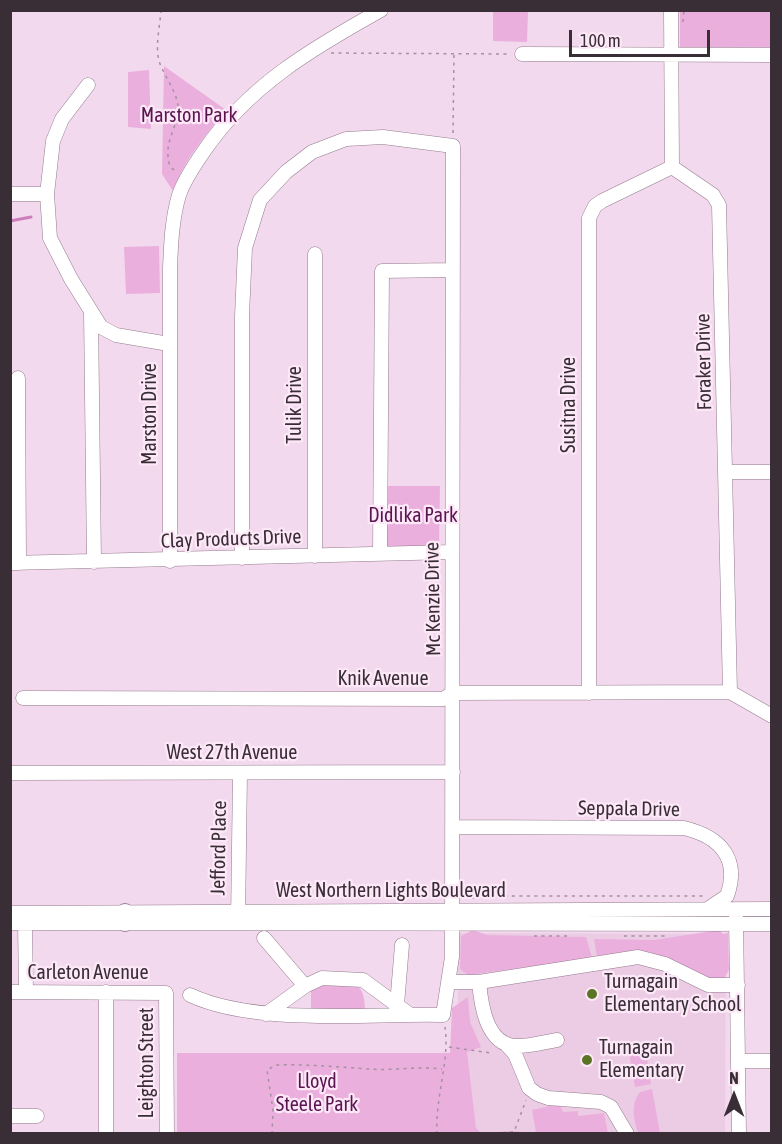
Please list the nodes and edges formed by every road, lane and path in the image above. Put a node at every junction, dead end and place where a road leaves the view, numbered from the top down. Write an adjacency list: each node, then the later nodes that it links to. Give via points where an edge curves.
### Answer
1 (161, 10): 12 (path, via 159,59 173,89 178,112 169,135 169,162)
2 (381, 10): 12 (street, Marston Drive, via 295,60 244,101 221,126)
3 (671, 10): 7 (street)
4 (329, 53): 5 (path)
5 (454, 53): 6 (path); 10 (path)
6 (522, 54): 7 (street)
7 (671, 55): 8 (street); 11 (street)
8 (771, 55)
9 (88, 85): 14 (street, via 56,130)
10 (453, 146): 16 (street, Mc Kenzie Drive); 25 (street, via 383,137 346,139 312,152 260,200 245,248)
11 (672, 167): 20 (street, Foraker Drive, via 713,195 719,205); 31 (street, Susitna Drive, via 603,201 589,218)
12 (187, 180): 18 (street, Marston Drive, via 173,225)
13 (10, 194): 14 (street)
14 (47, 194): 17 (street, via 50,238)
15 (315, 254): 24 (street, Tulik Drive)
16 (452, 270): 22 (street, Mc Kenzie Drive); 23 (street, via 382,271)
17 (91, 312): 18 (street, via 108,332); 27 (street)
18 (170, 344): 26 (street, Marston Drive)
19 (18, 378): 28 (street)
20 (726, 472): 21 (street); 29 (street, Foraker Drive)
21 (771, 472)
22 (452, 552): 23 (street, Clay Products Drive); 30 (street, Mc Kenzie Drive)
23 (380, 554): 24 (street, Clay Products Drive)
24 (315, 556): 25 (street, Clay Products Drive)
25 (242, 558): 26 (street, Clay Products Drive)
26 (170, 561): 27 (street, Clay Products Drive)
27 (94, 562): 28 (street, Clay Products Drive)
28 (15, 563)
29 (730, 692): 31 (street, Knik Avenue); 33 (street)
30 (453, 693): 31 (street, Knik Avenue); 32 (street, Knik Avenue, via 443,699); 34 (street, Mc Kenzie Drive)
31 (589, 693)
32 (23, 698)
33 (771, 716)
34 (453, 772): 36 (street, West 27th Avenue); 37 (street, Mc Kenzie Drive)
35 (10, 773): 36 (street, West 27th Avenue)
36 (240, 773): 42 (street, Jefford Place)
37 (452, 827): 38 (street, Seppala Drive, via 684,828 699,832 713,839 730,860 727,896); 43 (street, Mc Kenzie Drive)
38 (705, 909): 39 (street, West Northern Lights Boulevard); 43 (street, West Northern Lights Boulevard)
39 (736, 909): 40 (street, West Northern Lights Boulevard); 47 (street)
40 (771, 909)
41 (10, 913): 44 (street, West Northern Lights Boulevard)
42 (238, 917): 43 (street, West Northern Lights Boulevard); 44 (street, West Northern Lights Boulevard)
43 (452, 917): 47 (street, West Northern Lights Boulevard); 50 (street, Mc Kenzie Drive)
44 (125, 918): 45 (street, West Northern Lights Boulevard)
45 (18, 922): 55 (street)
46 (771, 924): 47 (street, West Northern Lights Boulevard)
47 (736, 925): 52 (street)
48 (264, 938): 53 (street)
49 (402, 945): 59 (street)
50 (450, 982): 51 (street); 62 (street, Mc Kenzie Drive)
51 (479, 982): 52 (street, via 638,957 665,964 708,985); 64 (street, via 485,1017)
52 (738, 985): 67 (street)
53 (305, 986): 59 (street, via 322,978 363,980); 60 (street)
54 (10, 992): 55 (street, Carleton Avenue)
55 (26, 992): 56 (street, Carleton Avenue)
56 (106, 992): 57 (street, Carleton Avenue); 73 (street)
57 (166, 993): 74 (street, Leighton Street)
58 (190, 995): 60 (street, via 211,1005)
59 (397, 1005): 61 (street)
60 (266, 1014): 61 (street)
61 (408, 1014): 62 (street)
62 (443, 1014): 65 (path)
63 (557, 1040): 64 (street, via 515,1046)
64 (505, 1043): 70 (street, via 520,1062)
65 (448, 1047): 66 (path); 69 (path)
66 (491, 1053)
67 (739, 1060): 68 (street); 79 (street)
68 (771, 1060)
69 (442, 1069): 75 (path, via 276,1065 267,1071); 76 (path)
70 (529, 1088): 77 (path, via 514,1132); 78 (street, via 548,1098 588,1100 611,1107)
71 (10, 1116): 72 (street)
72 (38, 1116)
73 (106, 1134)
74 (166, 1134)
75 (272, 1134)
76 (437, 1134)
77 (480, 1134)
78 (627, 1134)
79 (739, 1134)

